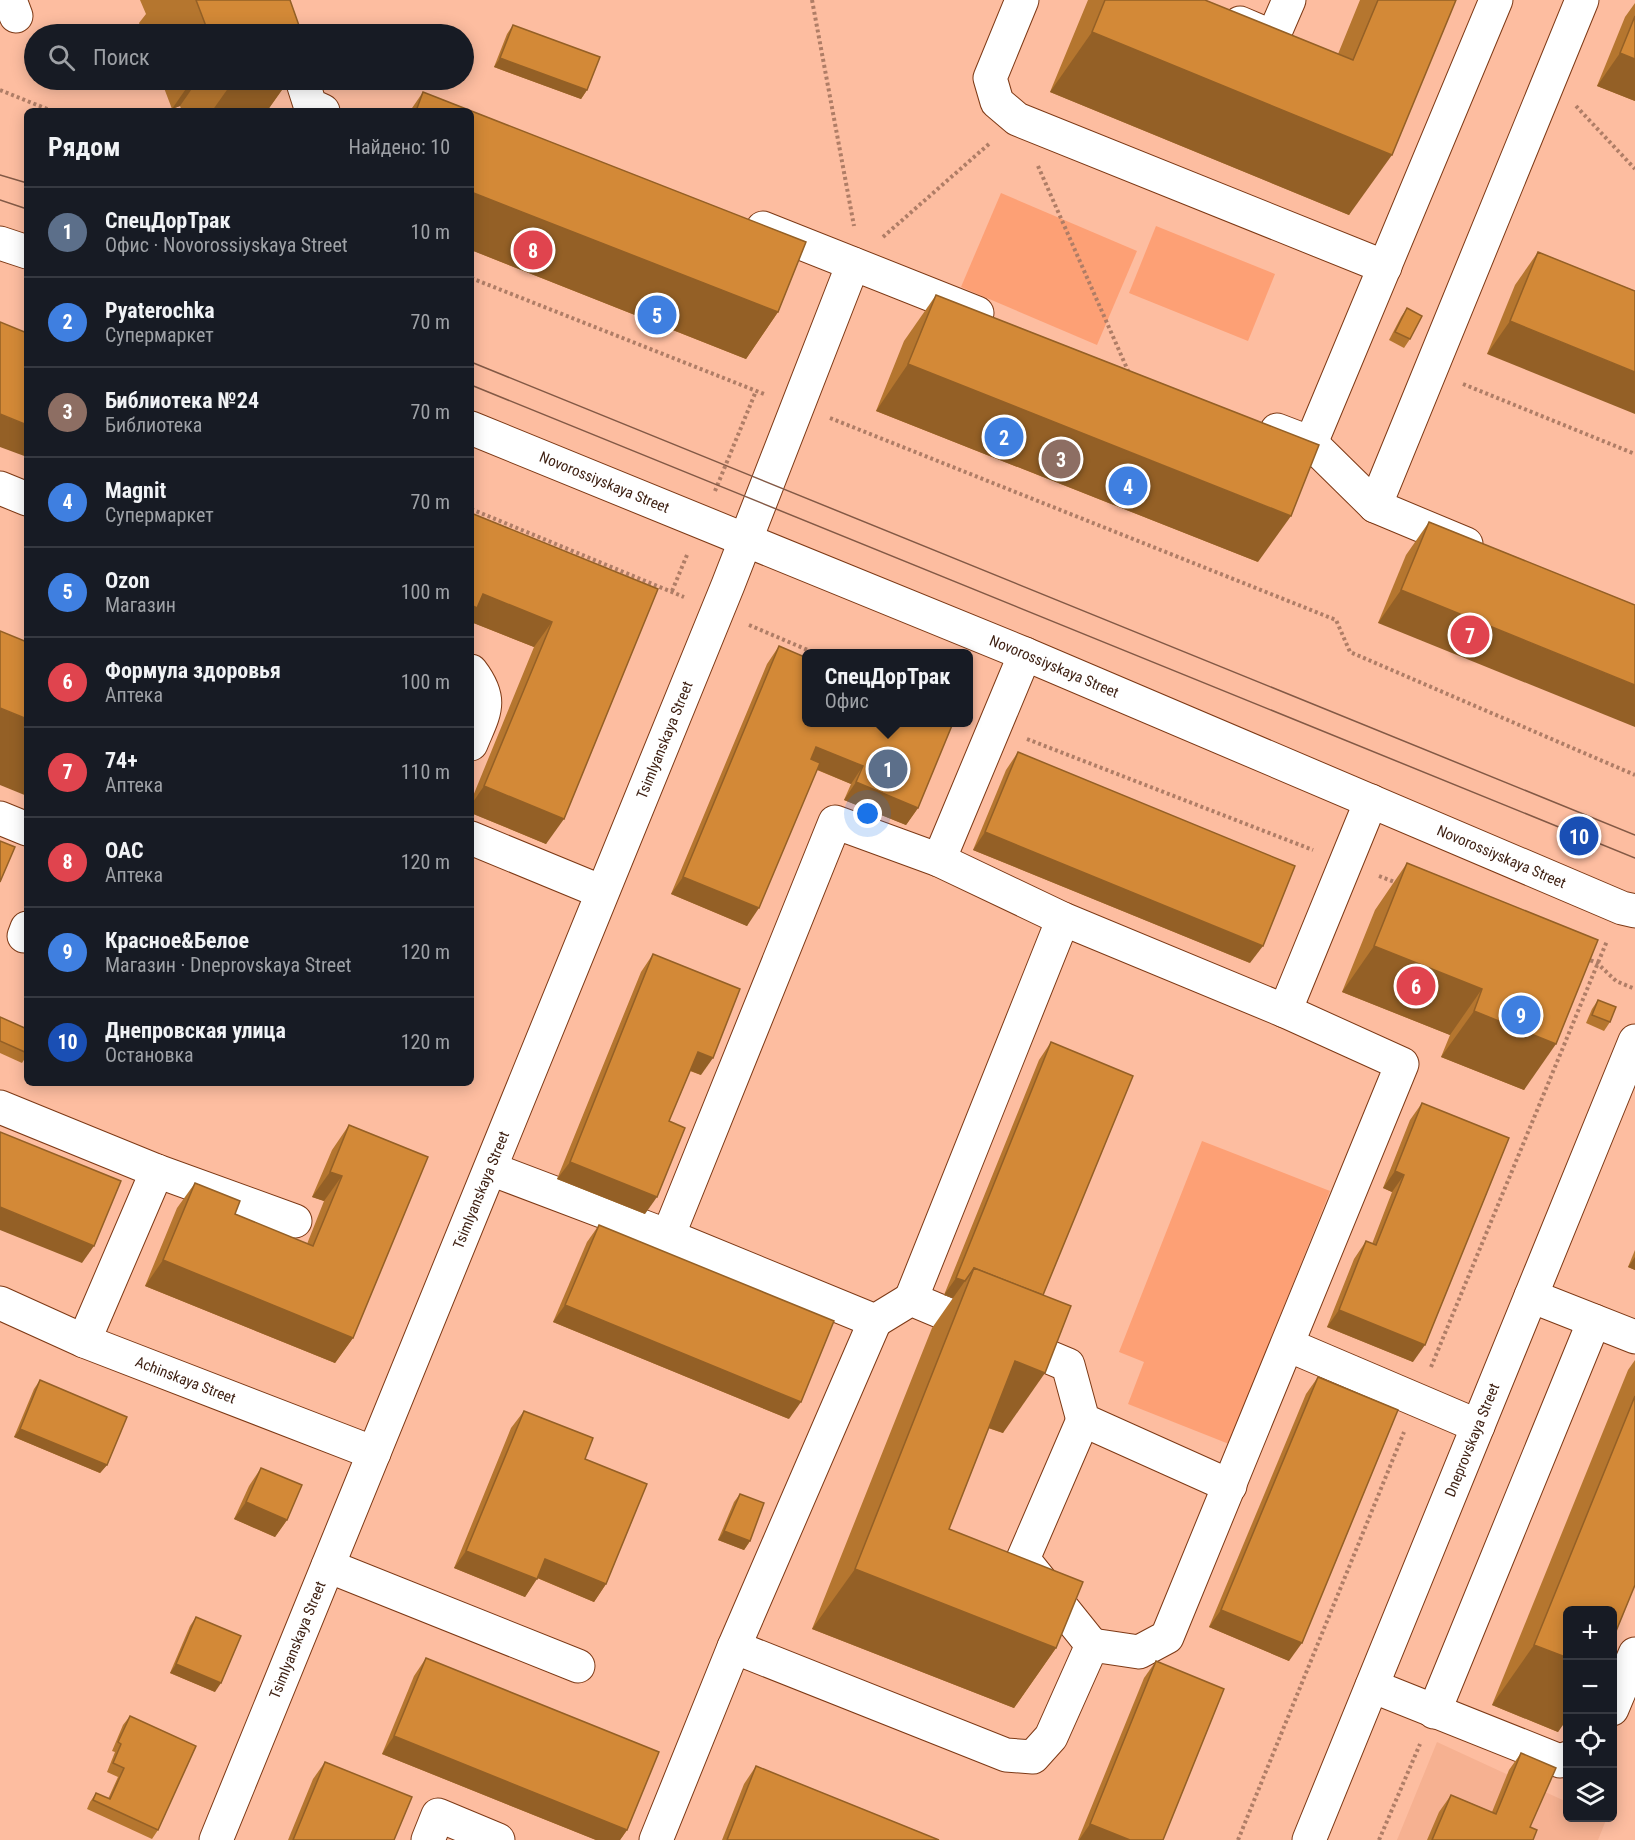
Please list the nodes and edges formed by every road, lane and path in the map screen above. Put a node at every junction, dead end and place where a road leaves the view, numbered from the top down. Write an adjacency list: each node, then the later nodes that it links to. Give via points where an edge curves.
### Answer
1 (812, 0): 17 (path, via 854,226)
2 (1022, 0): 12 (street, via 990,78 997,102)
3 (1289, 0): 6 (street, via 1273,37)
4 (1496, 0): 18 (street)
5 (1582, 0): 7 (street)
6 (1213, 13)
7 (1549, 77): 13 (path); 21 (street)
8 (0, 90): 10 (path)
9 (305, 90): 11 (street, via 310,105)
10 (45, 108)
11 (316, 108)
12 (1017, 119): 17 (path); 18 (street); 22 (path)
13 (1635, 169)
14 (733, 216): 17 (street)
15 (0, 243): 16 (street)
16 (24, 251)
17 (853, 264): 20 (street); 23 (street, Tsimlyanskaya Street)
18 (1385, 267): 26 (street)
19 (474, 279): 23 (path)
20 (1007, 325)
21 (1430, 371): 27 (path); 30 (street)
22 (1129, 374)
23 (798, 406): 32 (street, Tsimlyanskaya Street); 40 (path, via 1336,620 1350,652)
24 (1246, 418): 26 (street)
25 (474, 429): 32 (street, Novorossiyskaya Street)
26 (1311, 443): 30 (street)
27 (1635, 454)
28 (0, 488): 29 (street)
29 (24, 498)
30 (1375, 506): 33 (street)
31 (474, 510): 34 (path)
32 (746, 540): 34 (street, Tsimlyanskaya Street); 36 (street, Novorossiyskaya Street)
33 (1495, 555)
34 (717, 612): 35 (path); 48 (street, Tsimlyanskaya Street)
35 (805, 649)
36 (1025, 654): 38 (street); 41 (street, Novorossiyskaya Street)
37 (474, 675): 39 (street, via 485,689 485,709)
38 (995, 726): 45 (street); 46 (path)
39 (474, 736)
40 (1635, 775)
41 (1371, 801): 46 (street); 49 (street, Novorossiyskaya Street)
42 (0, 818): 43 (street)
43 (24, 828)
44 (474, 839): 48 (street)
45 (939, 860): 50 (street); 60 (street, via 835,822)
46 (1346, 863): 47 (path); 54 (street)
47 (1400, 885)
48 (602, 892): 57 (street, Tsimlyanskaya Street)
49 (1628, 910): 52 (path)
50 (1063, 919): 54 (street); 62 (street)
51 (1575, 954): 52 (path)
52 (1597, 963): 53 (path, via 1616,981); 69 (path)
53 (1635, 988)
54 (1285, 1011): 68 (street, via 1402,1064)
55 (1635, 1041): 61 (street, Dneprovskaya Street)
56 (0, 1107): 58 (street)
57 (490, 1169): 60 (street); 72 (street, Tsimlyanskaya Street)
58 (157, 1171): 59 (street); 67 (street)
59 (294, 1221)
60 (668, 1236): 64 (street)
61 (1531, 1296): 65 (street); 71 (street, Dneprovskaya Street)
62 (911, 1299): 64 (street); 70 (street, via 1068,1365)
63 (0, 1303): 67 (street, Achinskaya Street)
64 (875, 1321): 76 (street)
65 (1594, 1321): 66 (street); 81 (street)
66 (1635, 1337)
67 (84, 1341): 72 (street, Achinskaya Street)
68 (1288, 1345): 69 (street); 73 (street)
69 (1417, 1400): 71 (street); 87 (path)
70 (1083, 1420): 73 (street); 75 (street, via 1023,1559)
71 (1478, 1426): 79 (street, Dneprovskaya Street)
72 (374, 1453): 74 (street, Tsimlyanskaya Street)
73 (1230, 1486): 75 (street, via 1167,1637 1139,1652)
74 (328, 1566): 78 (street); 83 (street, Tsimlyanskaya Street)
75 (1092, 1645): 76 (street, via 1051,1737 1033,1757 1005,1755)
76 (734, 1647): 86 (street)
77 (1635, 1654): 80 (street)
78 (578, 1666)
79 (1372, 1686): 81 (street); 88 (street, Dneprovskaya Street)
80 (1617, 1697)
81 (1434, 1712): 82 (street); 89 (path)
82 (1563, 1760)
83 (216, 1840)
84 (428, 1840): 85 (street, via 438,1815)
85 (498, 1840)
86 (656, 1840)
87 (1238, 1840)
88 (1309, 1840)
89 (1379, 1840)

